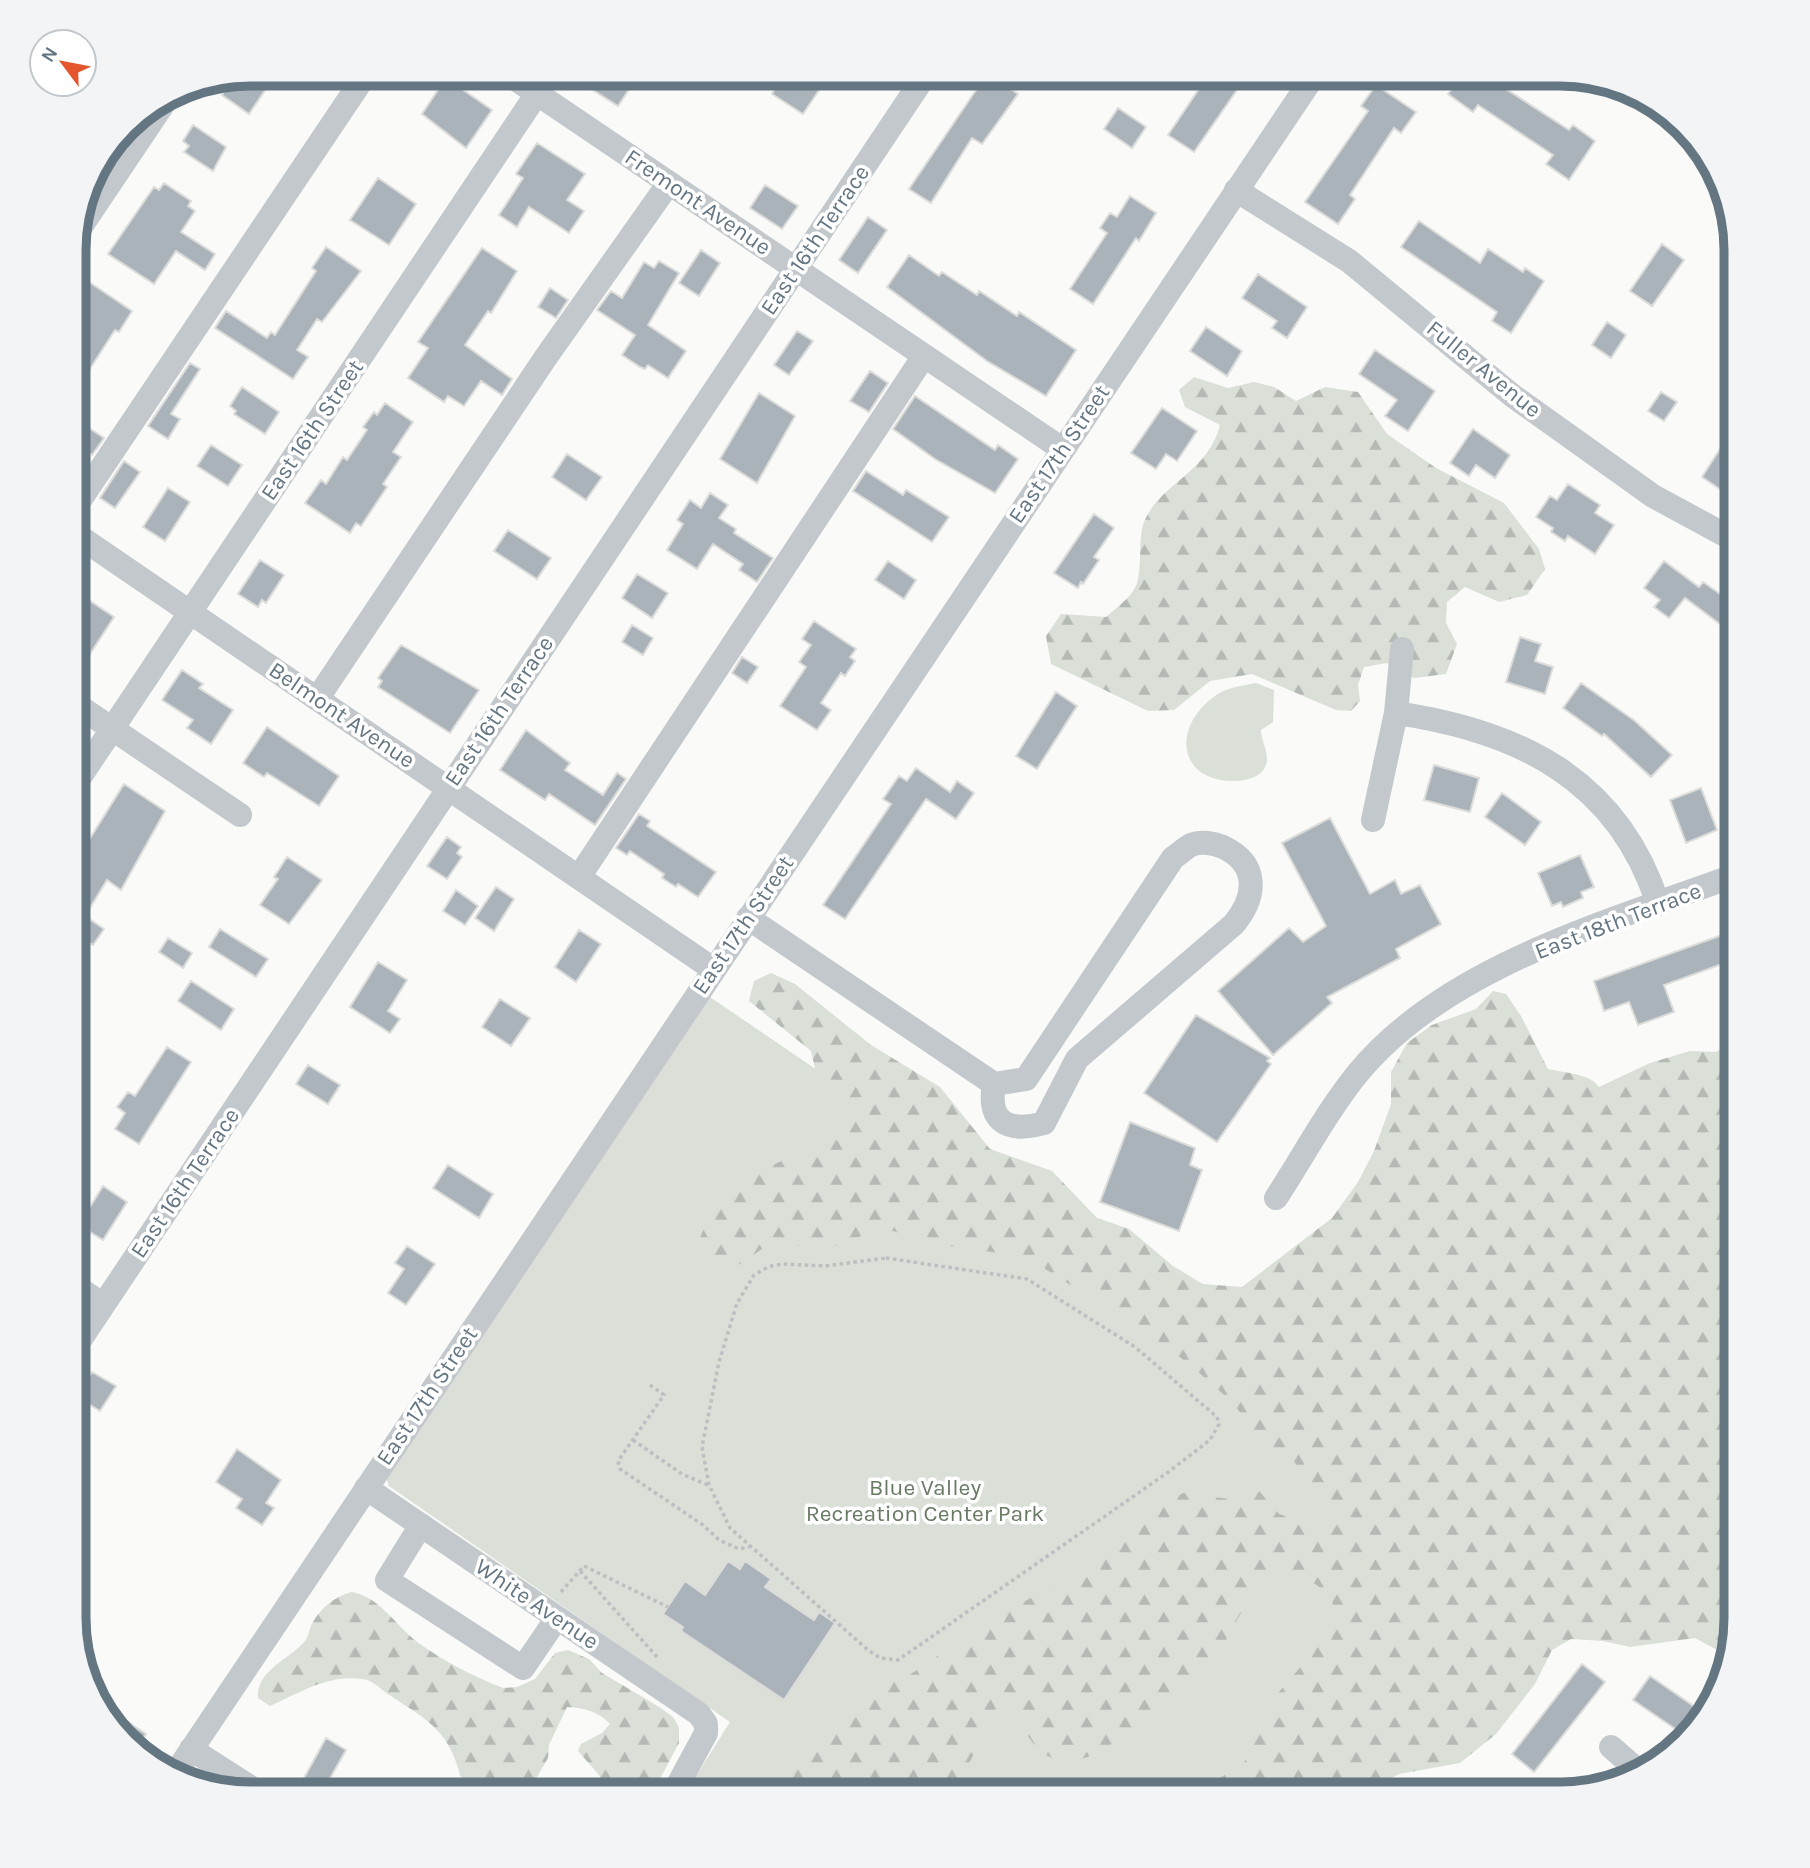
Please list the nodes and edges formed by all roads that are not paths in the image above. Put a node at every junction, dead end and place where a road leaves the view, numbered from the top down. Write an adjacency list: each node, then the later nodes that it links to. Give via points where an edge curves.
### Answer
1 (358, 86): 13 (street)
2 (542, 86): 16 (street, East 16th Street)
3 (548, 86): 7 (street, Fremont Avenue)
4 (918, 86): 10 (street, East 16th Terrace)
5 (1307, 86): 8 (street, East 17th Street)
6 (155, 116): 9 (street)
7 (669, 183): 10 (street, Fremont Avenue); 18 (street, via 546,357)
8 (1236, 190): 12 (street, East 17th Street); 14 (street, Fuller Avenue, via 1349,261 1513,396 1653,496)
9 (90, 213)
10 (796, 268): 11 (street, Fremont Avenue); 23 (street, East 16th Terrace)
11 (924, 356): 12 (street, Fremont Avenue); 26 (street)
12 (1062, 449): 29 (street, East 17th Street)
13 (86, 491)
14 (1724, 534)
15 (86, 541): 16 (street, Belmont Avenue)
16 (189, 611): 18 (street, Belmont Avenue); 21 (street, East 16th Street)
17 (1402, 649): 20 (street)
18 (317, 699): 23 (street, Belmont Avenue)
19 (86, 711): 21 (street)
20 (1396, 713): 25 (street); 28 (street, via 1450,722 1513,742 1579,783 1628,836 1646,866)
21 (112, 729): 22 (street, East 16th Street); 24 (street)
22 (86, 768)
23 (448, 787): 26 (street, Belmont Avenue); 36 (street, East 16th Terrace)
24 (240, 815)
25 (1373, 820)
26 (579, 877): 30 (street, Belmont Avenue)
27 (1724, 880): 28 (street, East 18th Terrace)
28 (1658, 904): 34 (street, East 18th Terrace, via 1500,967 1411,1021 1358,1073)
29 (748, 918): 30 (street, East 17th Street); 33 (street)
30 (713, 969): 38 (street, East 17th Street)
31 (1041, 1057): 32 (street); 32 (street, via 1173,858 1192,845 1214,843 1237,854 1249,868 1244,912 1077,1059); 33 (street, via 1026,1079)
32 (1066, 1076): 33 (street, via 1044,1123 1026,1128 1010,1127 996,1116 990,1104)
33 (994, 1084)
34 (1276, 1198)
35 (86, 1293): 36 (street)
36 (103, 1305): 37 (street, East 16th Terrace)
37 (86, 1331)
38 (366, 1488): 39 (street, White Avenue); 42 (street, East 17th Street)
39 (421, 1525): 40 (street, White Avenue); 40 (street, via 387,1580 523,1668)
40 (552, 1614): 46 (street, White Avenue, via 706,1724 699,1749)
41 (1611, 1747): 43 (street)
42 (191, 1749): 44 (street, East 17th Street); 45 (street)
43 (1632, 1765)
44 (180, 1766)
45 (242, 1782)
46 (680, 1782)

